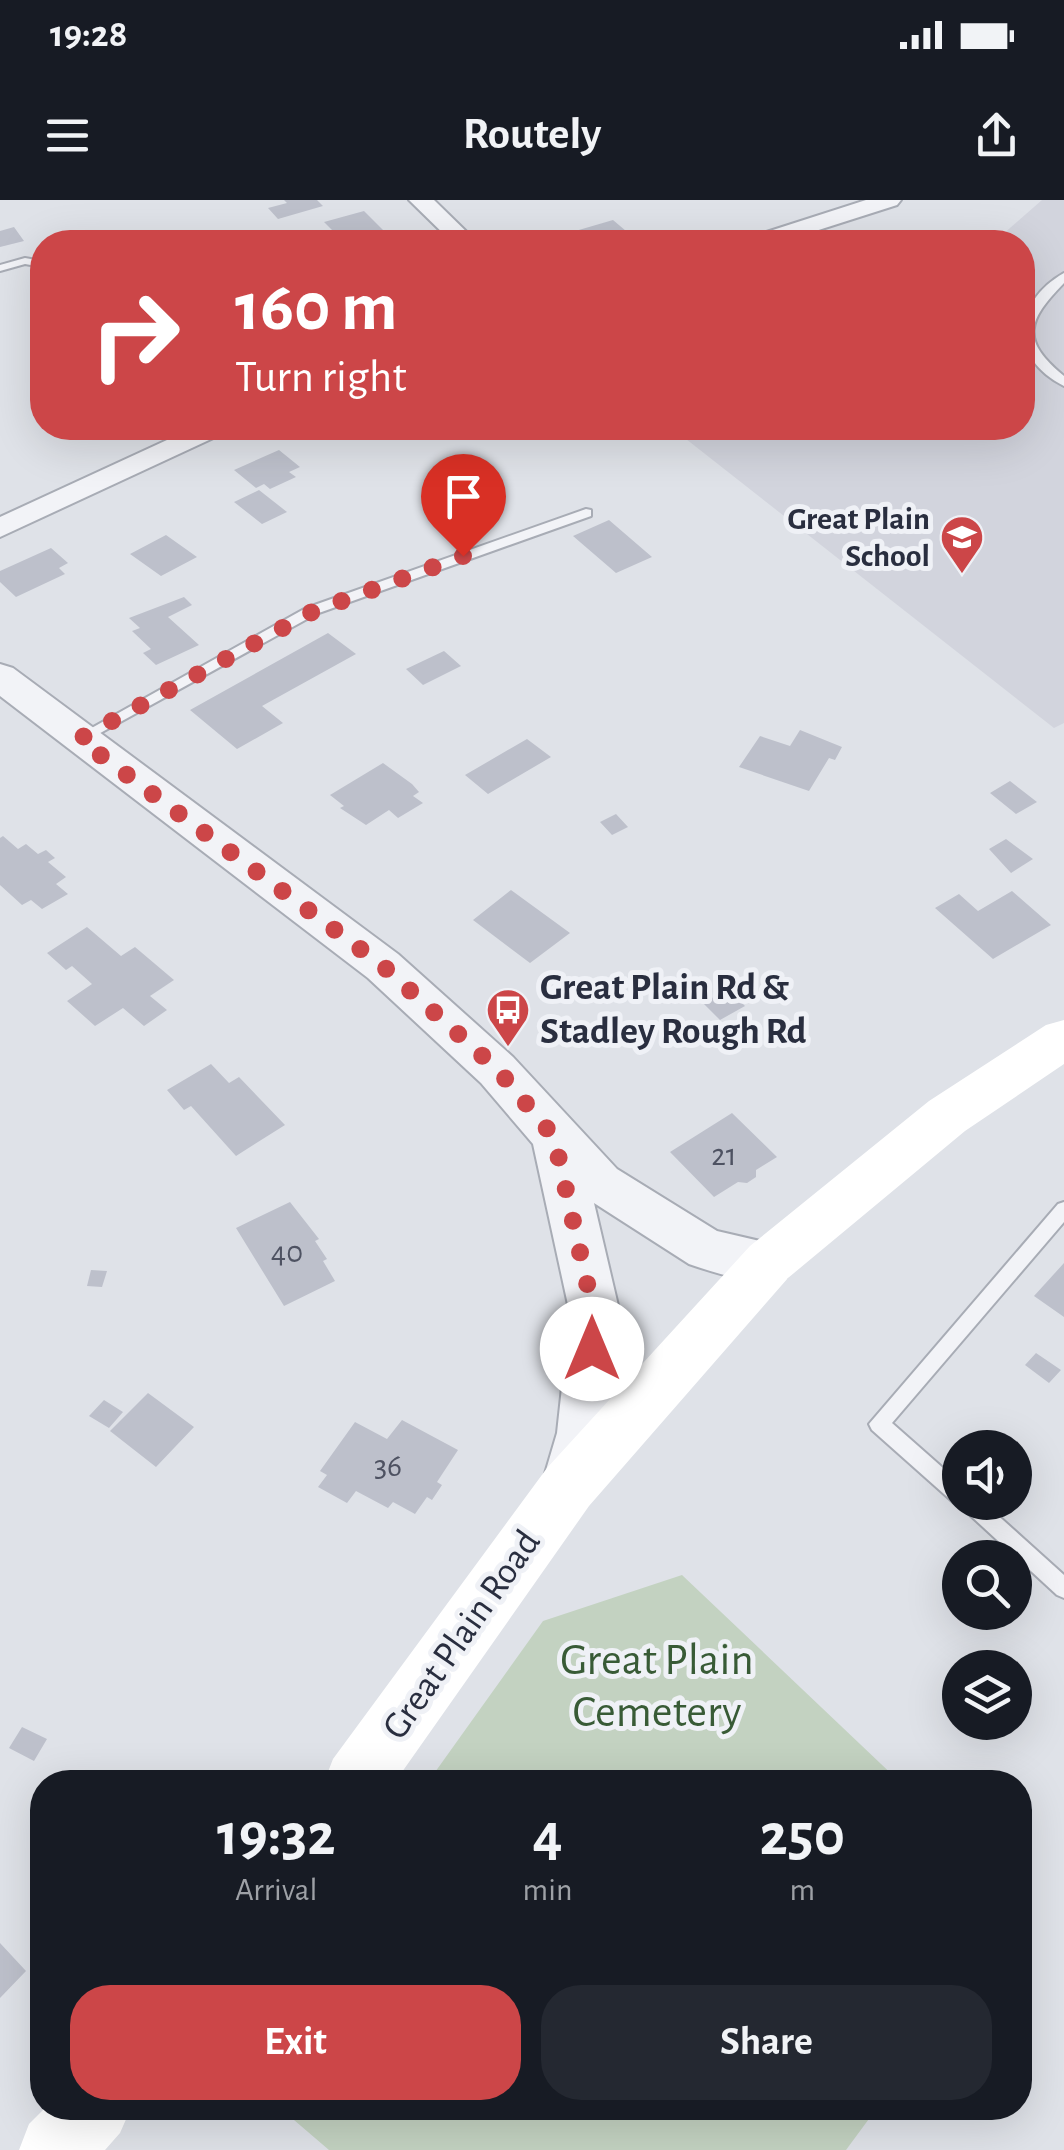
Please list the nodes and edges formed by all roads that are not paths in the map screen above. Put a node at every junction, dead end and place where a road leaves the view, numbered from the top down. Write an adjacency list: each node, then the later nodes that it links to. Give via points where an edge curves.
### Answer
1 (421, 200): 3 (street)
2 (889, 200): 4 (street)
3 (452, 230)
4 (795, 230)
5 (30, 262): 6 (lane)
6 (0, 268)
7 (1064, 276): 8 (lane)
8 (1035, 306)
9 (1035, 354): 10 (lane)
10 (1064, 382)
11 (187, 440): 13 (street)
12 (586, 513): 15 (lane, via 312,612)
13 (0, 528)
14 (0, 678): 15 (street, Great Plain Road)
15 (79, 739): 17 (street, Great Plain Road, via 383,966 498,1070)
16 (1064, 1038): 19 (main road, via 947,1116)
17 (554, 1137): 19 (street, Great Plain Road, via 600,1184 706,1249); 21 (street, Great Plain Road, via 594,1314 583,1433)
18 (1064, 1209): 20 (lane, via 880,1424)
19 (769, 1262): 21 (main road, Great Plain Road)
20 (942, 1480)
21 (568, 1486): 24 (main road, Great Plain Road)
22 (988, 1520): 23 (lane)
23 (1064, 1588)
24 (365, 1770)
25 (84, 2120): 26 (main road)
26 (55, 2150)

